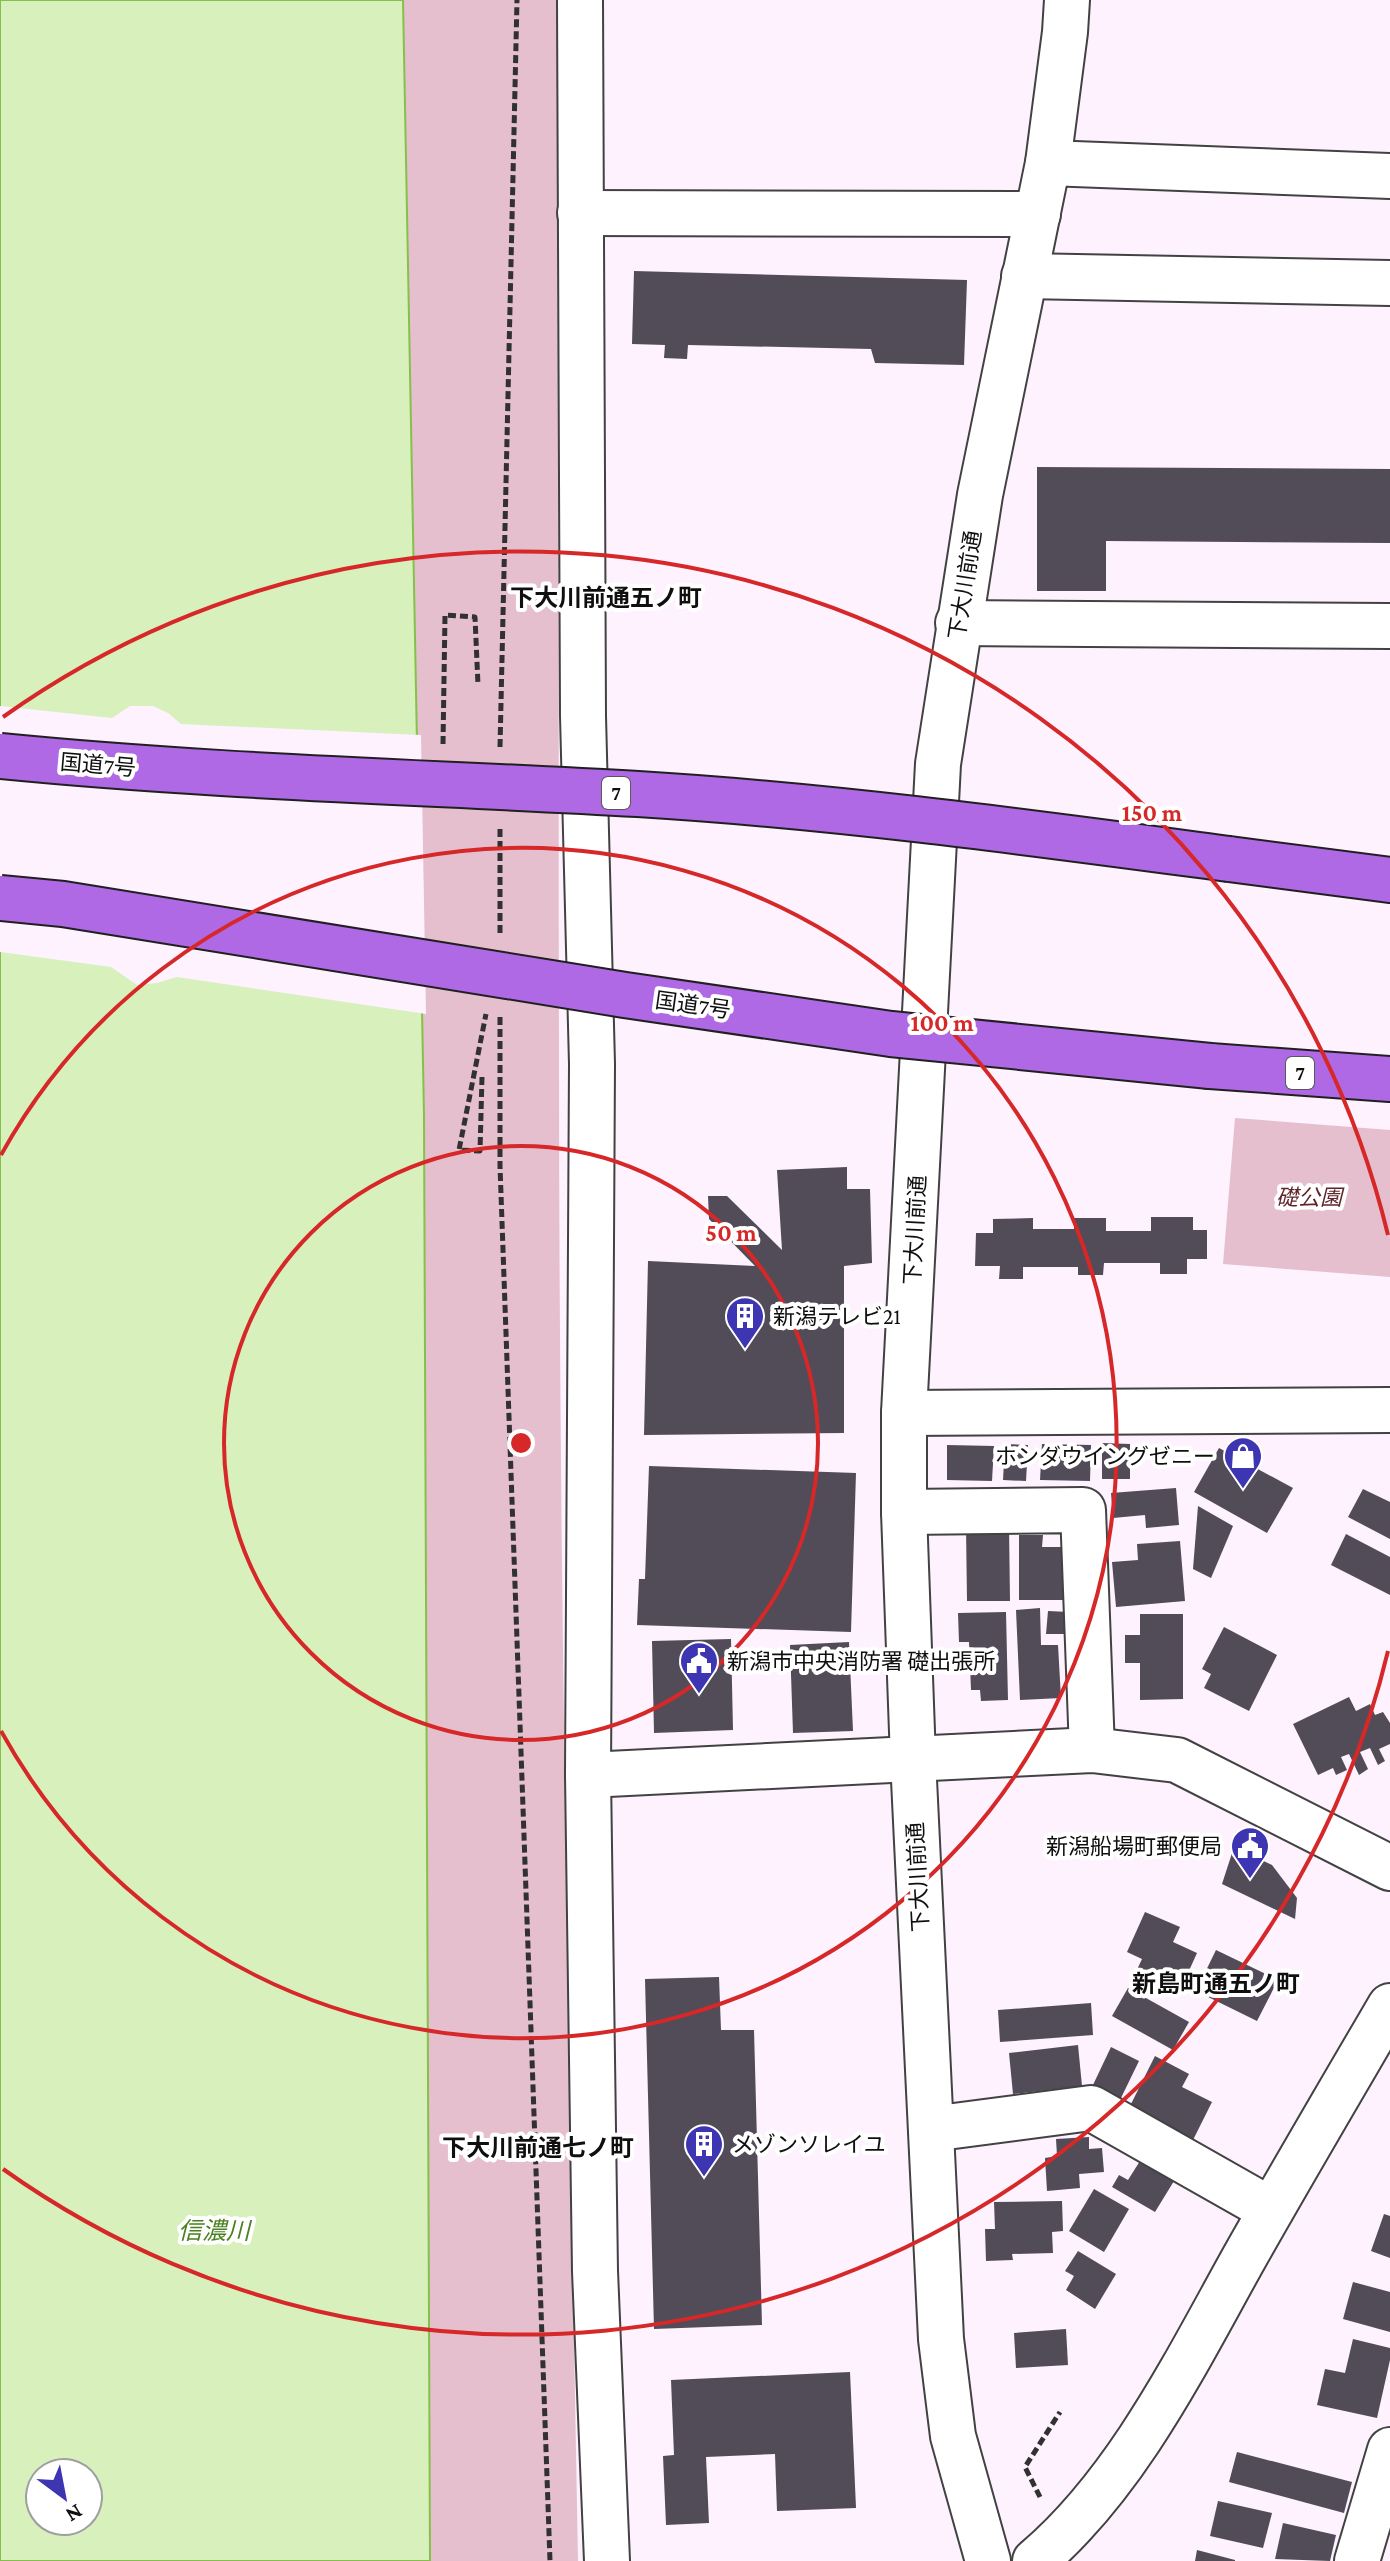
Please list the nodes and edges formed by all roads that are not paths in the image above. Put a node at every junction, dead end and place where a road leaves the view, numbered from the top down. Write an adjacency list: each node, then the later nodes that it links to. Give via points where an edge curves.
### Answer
1 (580, 0): 5 (street)
2 (1067, 0): 3 (street, 下大川前通)
3 (1048, 163): 4 (street); 6 (street, 下大川前通)
4 (1390, 176)
5 (580, 213): 6 (street); 20 (street, via 583,716 592,1064)
6 (1038, 214): 7 (street, 下大川前通)
7 (1024, 276): 8 (street); 9 (street, 下大川前通)
8 (1390, 283)
9 (958, 623): 10 (street); 16 (street, 下大川前通, via 938,764)
10 (1390, 626)
11 (0, 756): 12 (highway, 国道7号 / 7, bridge, via 129,769 655,795 943,820)
12 (1390, 880)
13 (0, 898): 14 (highway, 国道7号 / 7, bridge, via 891,1034)
14 (1387, 1080)
15 (1390, 1410): 16 (street)
16 (904, 1413): 17 (street, 下大川前通)
17 (904, 1512): 18 (street, via 1083,1510); 19 (street, 下大川前通)
18 (1092, 1750): 19 (street); 21 (street, via 1177,1760)
19 (913, 1759): 20 (street); 23 (street, 下大川前通)
20 (588, 1775): 27 (street, via 595,2271)
21 (1390, 1868)
22 (1390, 2006): 24 (street)
23 (931, 2129): 24 (street, via 1091,2108); 28 (street, 下大川前通, via 941,2339 953,2436)
24 (1271, 2210): 29 (street, via 1121,2467 1061,2539)
25 (1390, 2450): 26 (street)
26 (1369, 2558)
27 (607, 2561)
28 (988, 2561)
29 (1035, 2561)

